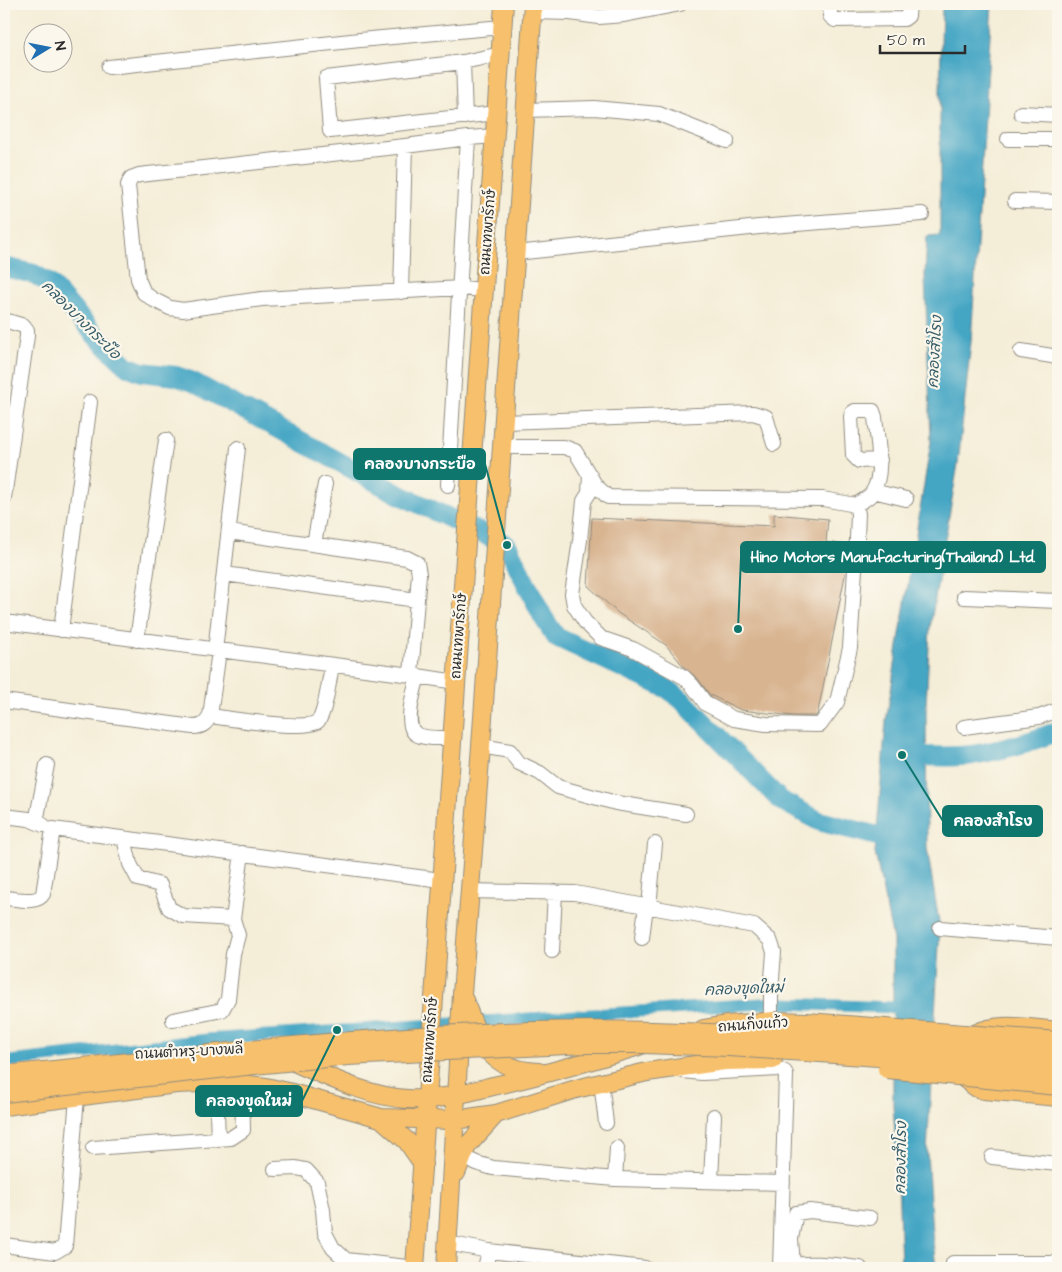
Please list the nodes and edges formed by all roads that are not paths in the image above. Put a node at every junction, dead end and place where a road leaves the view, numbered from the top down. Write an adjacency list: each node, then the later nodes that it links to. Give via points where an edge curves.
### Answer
1 (504, 4): 6 (main road, ถนนเทพารักษ์)
2 (680, 4): 5 (street, via 599,17)
3 (830, 4): 4 (street, via 830,16 835,20 904,19 908,16)
4 (909, 4)
5 (533, 8): 10 (main road, ถนนเทพารักษ์)
6 (502, 27): 7 (main road, ถนนเทพารักษ์); 9 (street)
7 (501, 54): 8 (street); 11 (main road, ถนนเทพารักษ์)
8 (462, 62): 14 (street); 14 (street, via 326,78 330,131)
9 (109, 67)
10 (526, 110): 19 (street, via 594,108 659,114); 25 (main road, ถนนเทพารักษ์)
11 (497, 113): 14 (street); 15 (main road, ถนนเทพารักษ์)
12 (1021, 113): 13 (street)
13 (1058, 115)
14 (465, 117)
15 (496, 136): 16 (street); 24 (main road, ถนนเทพารักษ์)
16 (468, 138): 20 (street); 27 (street)
17 (1008, 139): 18 (street)
18 (1058, 139)
19 (727, 141)
20 (405, 146): 29 (street); 29 (street, via 139,175 131,178 128,185 138,279 144,292 170,308 183,310 262,298)
21 (1016, 201): 22 (street)
22 (1058, 202)
23 (922, 214): 26 (street, via 759,227)
24 (489, 217): 25 (main road); 28 (main road, ถนนเทพารักษ์)
25 (518, 218): 26 (main road, ถนนเทพารักษ์)
26 (516, 253): 34 (main road, ถนนเทพารักษ์)
27 (461, 288): 28 (street); 29 (street); 42 (street)
28 (484, 290): 59 (main road, ถนนเทพารักษ์)
29 (401, 292)
30 (4, 320): 44 (street, via 24,326 27,336)
31 (1021, 351): 32 (street)
32 (1058, 357)
33 (90, 402): 54 (street)
34 (504, 422): 36 (street, via 753,413 766,417); 37 (main road, ถนนเทพารักษ์)
35 (166, 440): 55 (street)
36 (774, 444)
37 (502, 447): 40 (street, via 564,447 575,451); 65 (main road, ถนนเทพารักษ์)
38 (238, 448): 47 (street)
39 (880, 460): 43 (street)
40 (590, 475): 46 (street, via 608,497 824,499); 46 (street, via 572,594 574,605 585,622 601,638 633,649 684,678 706,704 734,719 766,724 820,725 837,702 850,648 858,530)
41 (324, 484): 48 (street)
42 (448, 485)
43 (873, 491): 45 (street); 46 (street)
44 (4, 498)
45 (906, 499)
46 (856, 505)
47 (229, 532): 48 (street); 49 (street)
48 (314, 544): 51 (street, via 407,558 417,563)
49 (224, 574): 51 (street); 56 (street)
50 (964, 597): 52 (street)
51 (417, 600): 58 (street)
52 (1058, 601)
53 (4, 622): 54 (street)
54 (61, 630): 55 (street)
55 (137, 640): 56 (street)
56 (217, 651): 57 (street); 62 (street)
57 (332, 665): 58 (street); 62 (street, via 322,712 318,721 310,726)
58 (414, 675): 59 (street); 64 (street, via 410,716 412,730 423,736)
59 (456, 682): 64 (main road, ถนนเทพารักษ์)
60 (4, 701): 62 (street, via 192,727 201,727)
61 (1058, 710): 63 (street, via 1039,717)
62 (210, 716)
63 (964, 727)
64 (452, 738): 74 (main road, ถนนเทพารักษ์)
65 (481, 746): 67 (street, via 510,751 519,763 558,787 616,803); 75 (main road, ถนนเทพารักษ์)
66 (46, 765): 69 (street)
67 (686, 814)
68 (4, 816): 69 (street)
69 (36, 822): 70 (street)
70 (53, 828): 71 (street); 77 (street, via 41,898)
71 (124, 838): 73 (street); 79 (street, via 130,864 138,879 160,885 169,908 183,916)
72 (655, 844): 78 (street)
73 (242, 853): 74 (street); 79 (street)
74 (441, 880): 95 (main road, ถนนเทพารักษ์, bridge)
75 (469, 891): 76 (street); 84 (main road, ถนนเทพารักษ์)
76 (555, 892): 78 (street); 83 (street)
77 (4, 898)
78 (647, 906): 81 (street); 85 (street, via 754,926 770,940 774,952)
79 (233, 919): 86 (street, via 238,935 228,999 222,1010)
80 (940, 928): 82 (street)
81 (642, 938)
82 (1058, 938)
83 (552, 951)
84 (462, 994): 93 (main road, via 479,1038 498,1061 522,1070); 100 (main road, ถนนเทพารักษ์, bridge)
85 (773, 1017): 88 (main road, ถนนกิ่งแก้ว, bridge); 93 (main road, ถนนกิ่งแก้ว, via 668,1037)
86 (173, 1020)
87 (1058, 1031): 104 (main road, via 1004,1027 981,1030 968,1040 965,1079 984,1090)
88 (1058, 1041)
89 (1058, 1058): 94 (main road, bridge, via 752,1034 535,1031 349,1041)
90 (4, 1067): 103 (main road, ถนนตำหรุ-บางพลี, bridge, via 238,1047 277,1055 368,1092)
91 (675, 1067): 97 (main road); 99 (main road, bridge, via 724,1061 789,1060); 123 (street, via 698,1073 771,1068 784,1072 788,1079)
92 (1058, 1071): 101 (main road, bridge, via 730,1047 587,1044 348,1056)
93 (552, 1073): 100 (main road, ถนนกิ่งแก้ว)
94 (4, 1075)
95 (428, 1075): 103 (main road); 105 (main road, ถนนเทพารักษ์)
96 (216, 1082): 98 (main road); 102 (main road); 113 (street)
97 (601, 1082): 107 (main road); 112 (street)
98 (242, 1084): 109 (main road, via 288,1092); 113 (street, via 243,1130 231,1138)
99 (1058, 1086)
100 (456, 1087): 105 (main road, ถนนตำหรุ-บางพลี); 110 (main road, ถนนเทพารักษ์)
101 (4, 1093)
102 (77, 1097): 106 (main road); 127 (street, via 65,1246 54,1252)
103 (392, 1097): 105 (main road, ถนนตำหรุ-บางพลี)
104 (1058, 1097)
105 (426, 1099): 111 (main road, ถนนเทพารักษ์)
106 (4, 1106)
107 (496, 1114): 110 (main road); 116 (main road)
108 (714, 1116): 122 (street)
109 (381, 1118): 111 (main road); 118 (main road, via 407,1141)
110 (455, 1120): 111 (main road); 124 (main road, ถนนเทพารักษ์)
111 (425, 1121): 118 (main road, ถนนเทพารักษ์)
112 (606, 1123)
113 (218, 1140): 114 (street)
114 (93, 1148)
115 (617, 1148): 121 (street)
116 (462, 1156): 121 (street, via 493,1168); 124 (main road)
117 (992, 1157): 119 (street)
118 (423, 1164): 133 (main road, ถนนเทพารักษ์)
119 (1058, 1164)
120 (275, 1169): 133 (street, via 306,1170 317,1182 325,1233 333,1248 346,1260)
121 (615, 1179): 122 (street)
122 (711, 1182): 123 (street)
123 (783, 1183): 132 (street)
124 (449, 1195): 126 (main road, ถนนเทพารักษ์)
125 (870, 1218): 132 (street, via 810,1211 796,1213)
126 (448, 1243): 128 (street); 134 (main road, ถนนเทพารักษ์)
127 (4, 1245)
128 (489, 1251): 135 (street); 136 (street)
129 (1058, 1262): 131 (street)
130 (954, 1263): 131 (street)
131 (994, 1265)
132 (784, 1267): 137 (street, via 828,1264)
133 (415, 1268)
134 (446, 1268)
135 (485, 1268)
136 (645, 1268)
137 (860, 1268)

